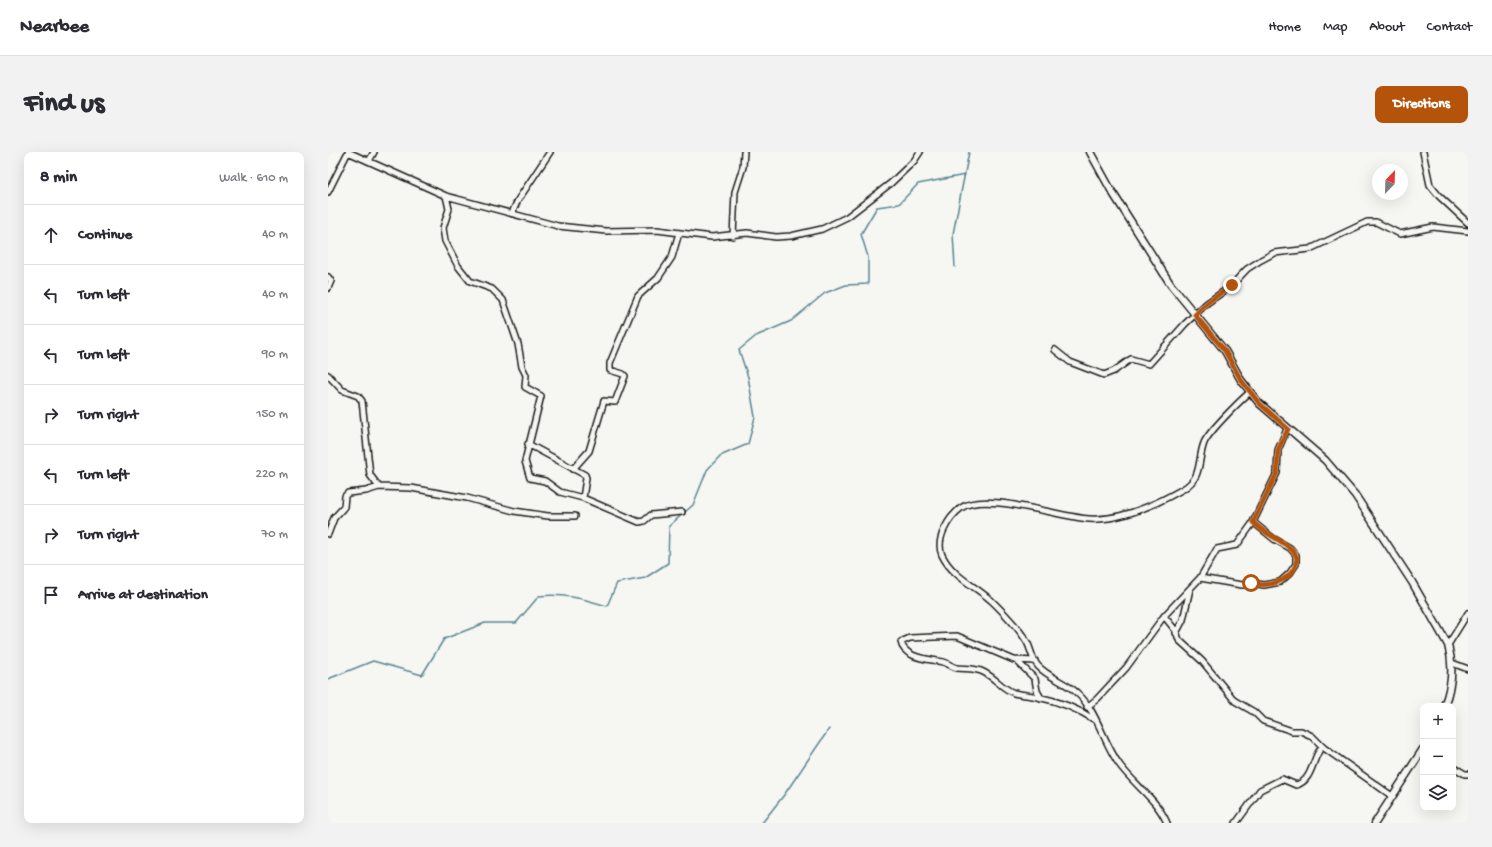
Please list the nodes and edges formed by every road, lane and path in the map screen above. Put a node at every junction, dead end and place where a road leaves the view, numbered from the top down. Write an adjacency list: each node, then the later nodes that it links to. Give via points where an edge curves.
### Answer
1 (348, 152): 8 (street); 9 (street)
2 (374, 152): 8 (street)
3 (550, 152): 11 (street, via 518,200)
4 (744, 152): 15 (street, via 743,167 735,192)
5 (920, 152): 15 (street, via 891,183 847,217 822,229 791,236)
6 (1090, 152): 18 (street, via 1171,285)
7 (1423, 152): 12 (street, via 1430,185)
8 (369, 161): 10 (street)
9 (328, 192)
10 (446, 196): 11 (street); 23 (street, via 448,209 443,230 450,251 470,281 492,289 503,300 518,344 526,376 525,387 541,396)
11 (512, 214): 14 (street, via 578,230 657,230)
12 (1468, 223)
13 (1468, 231): 18 (street, via 1433,227 1400,234 1376,222 1367,222 1310,249 1278,252 1268,256 1247,270)
14 (679, 233): 15 (street, via 712,237); 24 (street, via 672,257 658,278 638,296 612,359 609,370 625,376 618,398 615,402 604,401 589,451)
15 (733, 236)
16 (328, 277): 17 (street, via 331,281)
17 (328, 288)
18 (1195, 315): 19 (street, via 1148,364 1130,359 1106,375 1070,362); 21 (street, via 1225,351)
19 (1055, 350)
20 (328, 375): 25 (street, via 342,390 358,396 362,401 370,476)
21 (1250, 392): 22 (street); 38 (street, via 1205,441 1193,482 1161,501 1110,518 1089,519 981,501 969,504 953,516 941,541 942,555 956,573 994,603 1024,636)
22 (1288, 429): 29 (street, via 1278,450 1277,473); 36 (street, via 1325,460 1355,495 1412,582)
23 (528, 444): 24 (street); 26 (street, via 525,461 530,478 546,482 566,494)
24 (573, 469): 26 (street, via 586,476)
25 (379, 487): 28 (street, via 411,488 451,494 494,506 548,516); 30 (street, via 362,492 348,492 344,507 334,518)
26 (584, 498): 27 (street, via 639,522 650,515)
27 (682, 512)
28 (575, 516)
29 (1253, 522): 31 (street, via 1237,545 1216,549); 31 (street, via 1296,555 1296,564 1287,576 1280,582 1264,585 1242,585)
30 (328, 534)
31 (1200, 578): 32 (street)
32 (1190, 588): 34 (street); 35 (street, via 1183,620)
33 (1468, 613): 36 (street)
34 (1164, 616): 35 (street); 43 (street, via 1126,668)
35 (1176, 633): 45 (street, via 1179,640 1202,661 1235,701 1254,712 1263,721 1312,736)
36 (1448, 645): 39 (street)
37 (1016, 661): 38 (street); 41 (street, via 1035,679); 41 (street, via 957,636 910,638 901,642 907,650 923,660 979,670 1013,692)
38 (1035, 661): 43 (street, via 1046,672 1077,692)
39 (1452, 663): 40 (street); 42 (street, via 1451,683)
40 (1468, 669)
41 (1041, 698): 44 (street, via 1079,711)
42 (1445, 703)
43 (1087, 707): 44 (street)
44 (1097, 722): 50 (street, via 1119,764 1156,805)
45 (1322, 747): 49 (street); 51 (street, via 1302,782 1296,785 1282,779 1260,790)
46 (1420, 754): 49 (street)
47 (1456, 769): 48 (street)
48 (1468, 774)
49 (1392, 796): 52 (street)
50 (1167, 823)
51 (1236, 823)
52 (1375, 823)

